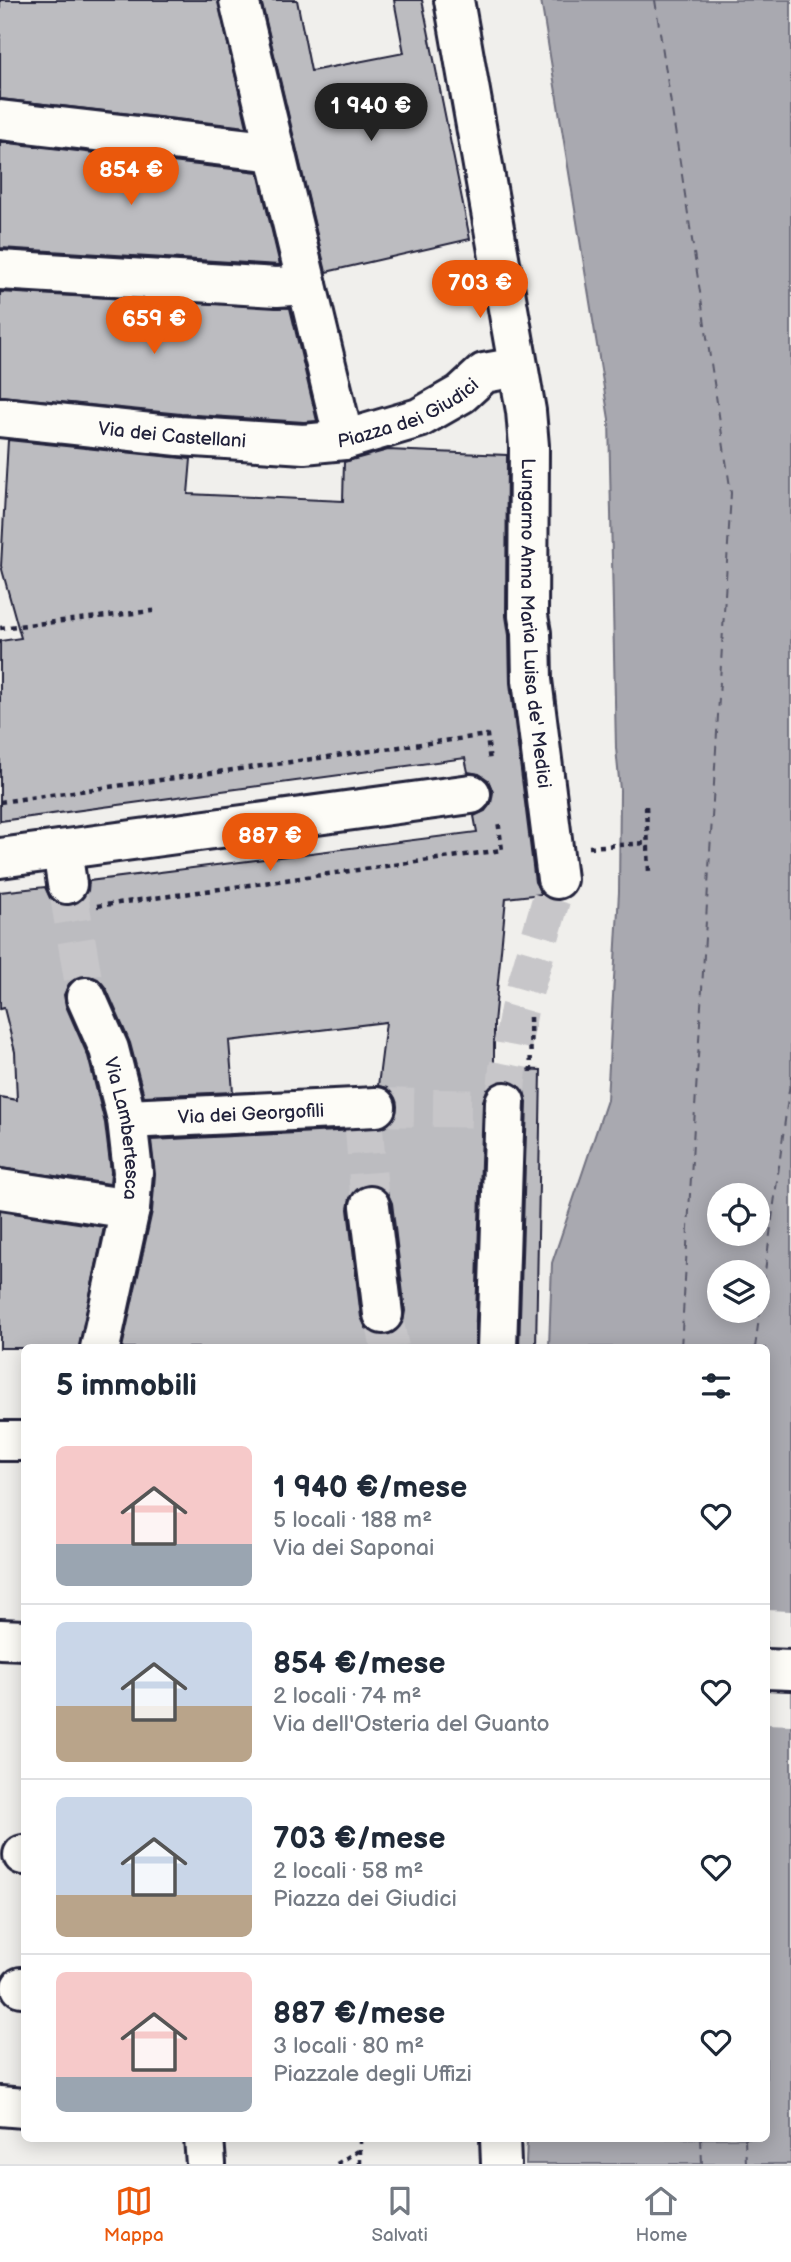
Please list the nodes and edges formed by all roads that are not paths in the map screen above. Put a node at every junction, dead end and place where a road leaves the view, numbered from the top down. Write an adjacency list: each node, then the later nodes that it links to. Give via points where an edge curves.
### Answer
1 (239, 0): 4 (street, Piazza dei Giudici)
2 (454, 0): 7 (street)
3 (0, 120): 4 (street)
4 (275, 152): 6 (street, Piazza dei Giudici)
5 (0, 270): 6 (street)
6 (307, 285): 9 (street, Piazza dei Giudici)
7 (518, 367): 9 (street, Piazza dei Giudici, via 484,373 461,394 419,418); 12 (street, Lungarno Anna Maria Luisa de' Medici, via 529,446 532,680)
8 (0, 417): 9 (street, Via dei Castellani, via 179,436 303,444)
9 (344, 440)
10 (471, 794): 11 (street, via 64,867)
11 (0, 858)
12 (557, 879)
13 (86, 997): 16 (street, Via Lambertesca, via 109,1049)
14 (501, 1107): 22 (street)
15 (367, 1110): 16 (street, Via dei Georgofili)
16 (127, 1119): 19 (street, Via Lambertesca, via 133,1172)
17 (0, 1189): 19 (street)
18 (370, 1206): 20 (street)
19 (130, 1209): 21 (street, Via Lambertesca)
20 (383, 1314)
21 (101, 1344)
22 (497, 1344)
23 (0, 1441): 24 (street)
24 (21, 1441)
25 (0, 1639): 26 (street)
26 (21, 1640)
27 (770, 1669): 28 (street)
28 (791, 1670)
29 (0, 2106): 30 (street)
30 (21, 2108)
31 (204, 2142): 33 (street)
32 (500, 2142): 34 (street)
33 (206, 2164)
34 (501, 2164)

